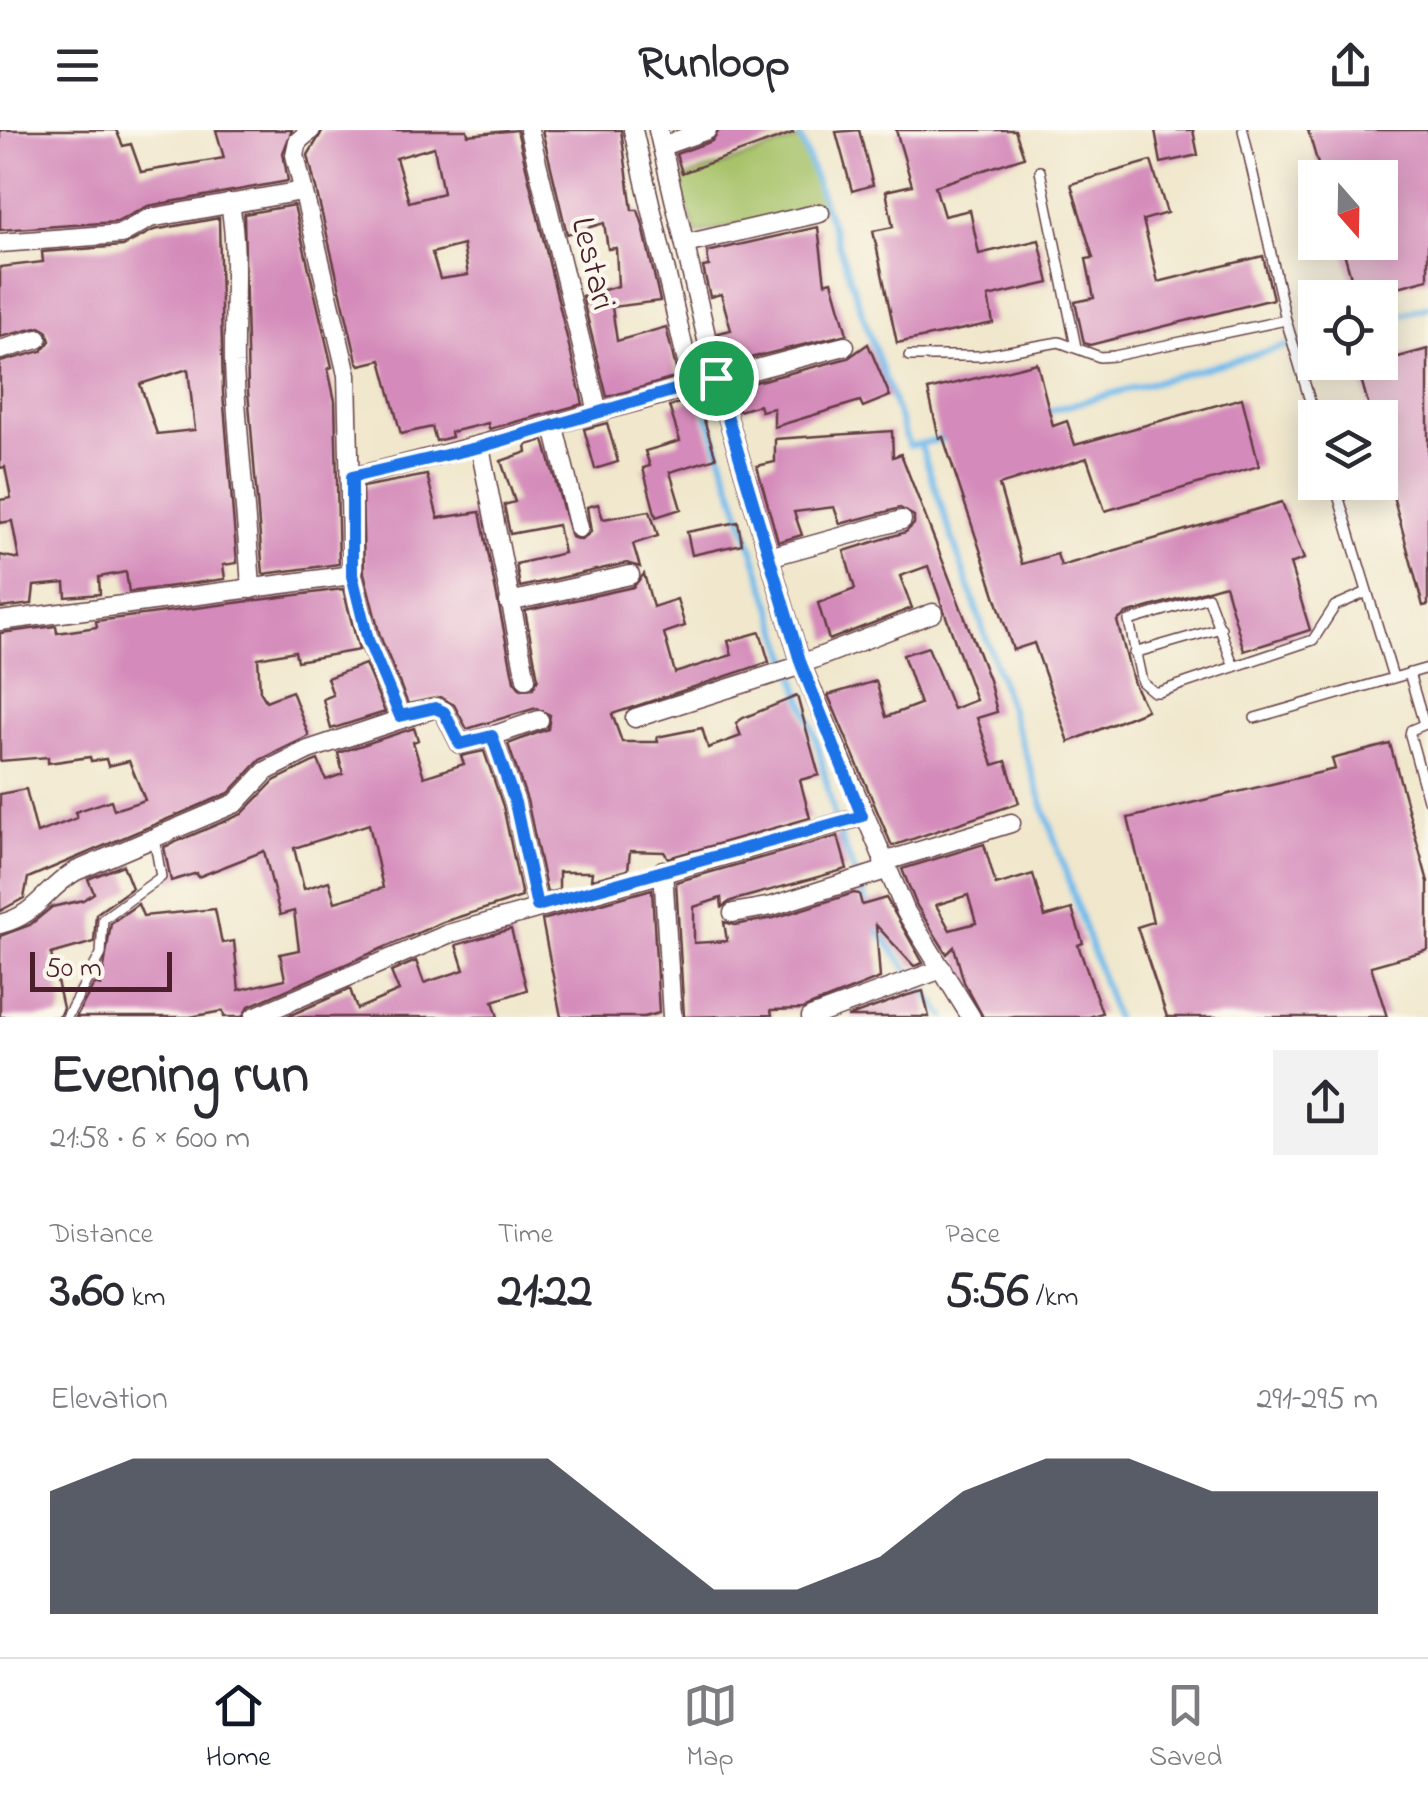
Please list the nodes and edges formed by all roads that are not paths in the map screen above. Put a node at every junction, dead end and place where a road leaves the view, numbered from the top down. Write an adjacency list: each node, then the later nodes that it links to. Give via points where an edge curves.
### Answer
1 (311, 130): 8 (street, via 295,148)
2 (529, 130): 21 (street, Lestari)
3 (634, 130): 19 (street)
4 (707, 130): 6 (street)
5 (1243, 130): 13 (lane)
6 (660, 138): 12 (street)
7 (1040, 172): 16 (lane)
8 (302, 190): 9 (street); 24 (street, via 347,375)
9 (230, 202): 11 (street, via 146,219 121,234); 31 (street)
10 (820, 213): 12 (street)
11 (0, 242)
12 (684, 244): 19 (street)
13 (1286, 320): 16 (lane, via 1114,356); 20 (lane)
14 (38, 339): 17 (street)
15 (846, 346): 19 (street)
16 (1076, 348): 18 (lane, via 1048,343 980,356)
17 (0, 350)
18 (910, 356)
19 (702, 382): 21 (street); 28 (street)
20 (1310, 400)
21 (598, 412): 22 (street)
22 (554, 427): 23 (street); 27 (street)
23 (480, 447): 24 (street); 33 (street)
24 (352, 477): 29 (street)
25 (1339, 500): 32 (lane)
26 (902, 520): 28 (street)
27 (580, 528)
28 (770, 557): 38 (street)
29 (352, 575): 31 (street); 44 (street, via 368,640)
30 (630, 576): 33 (street)
31 (251, 588): 35 (street)
32 (1366, 592): 39 (lane, via 1335,606 1313,640); 42 (lane)
33 (509, 602): 43 (street)
34 (933, 613): 38 (street)
35 (0, 621)
36 (1222, 628): 37 (lane); 37 (lane, via 1211,600 1200,596 1130,619); 39 (lane)
37 (1134, 653): 39 (lane, via 1144,686 1154,692)
38 (796, 667): 45 (street); 51 (street)
39 (1234, 667)
40 (1428, 668): 41 (lane)
41 (1409, 673): 42 (lane); 48 (lane)
42 (1393, 677): 46 (lane)
43 (526, 679)
44 (400, 716): 49 (street, via 435,708 444,712 460,744); 53 (street, via 276,765 236,803)
45 (636, 718)
46 (1255, 718)
47 (539, 720): 49 (street)
48 (1426, 723): 50 (lane, via 1410,735)
49 (492, 736): 56 (street, via 520,819)
50 (1428, 800)
51 (862, 816): 54 (street); 55 (street)
52 (1011, 823): 54 (street)
53 (154, 837): 58 (street, via 66,876 30,914); 60 (lane, via 161,877 103,920 102,954)
54 (885, 866): 57 (street, via 862,880); 59 (street)
55 (663, 870): 56 (street); 62 (street)
56 (537, 906): 61 (street, via 448,934)
57 (733, 913)
58 (0, 924)
59 (942, 969): 63 (street); 64 (street)
60 (67, 1017)
61 (254, 1017)
62 (672, 1017)
63 (811, 1017)
64 (971, 1017)

